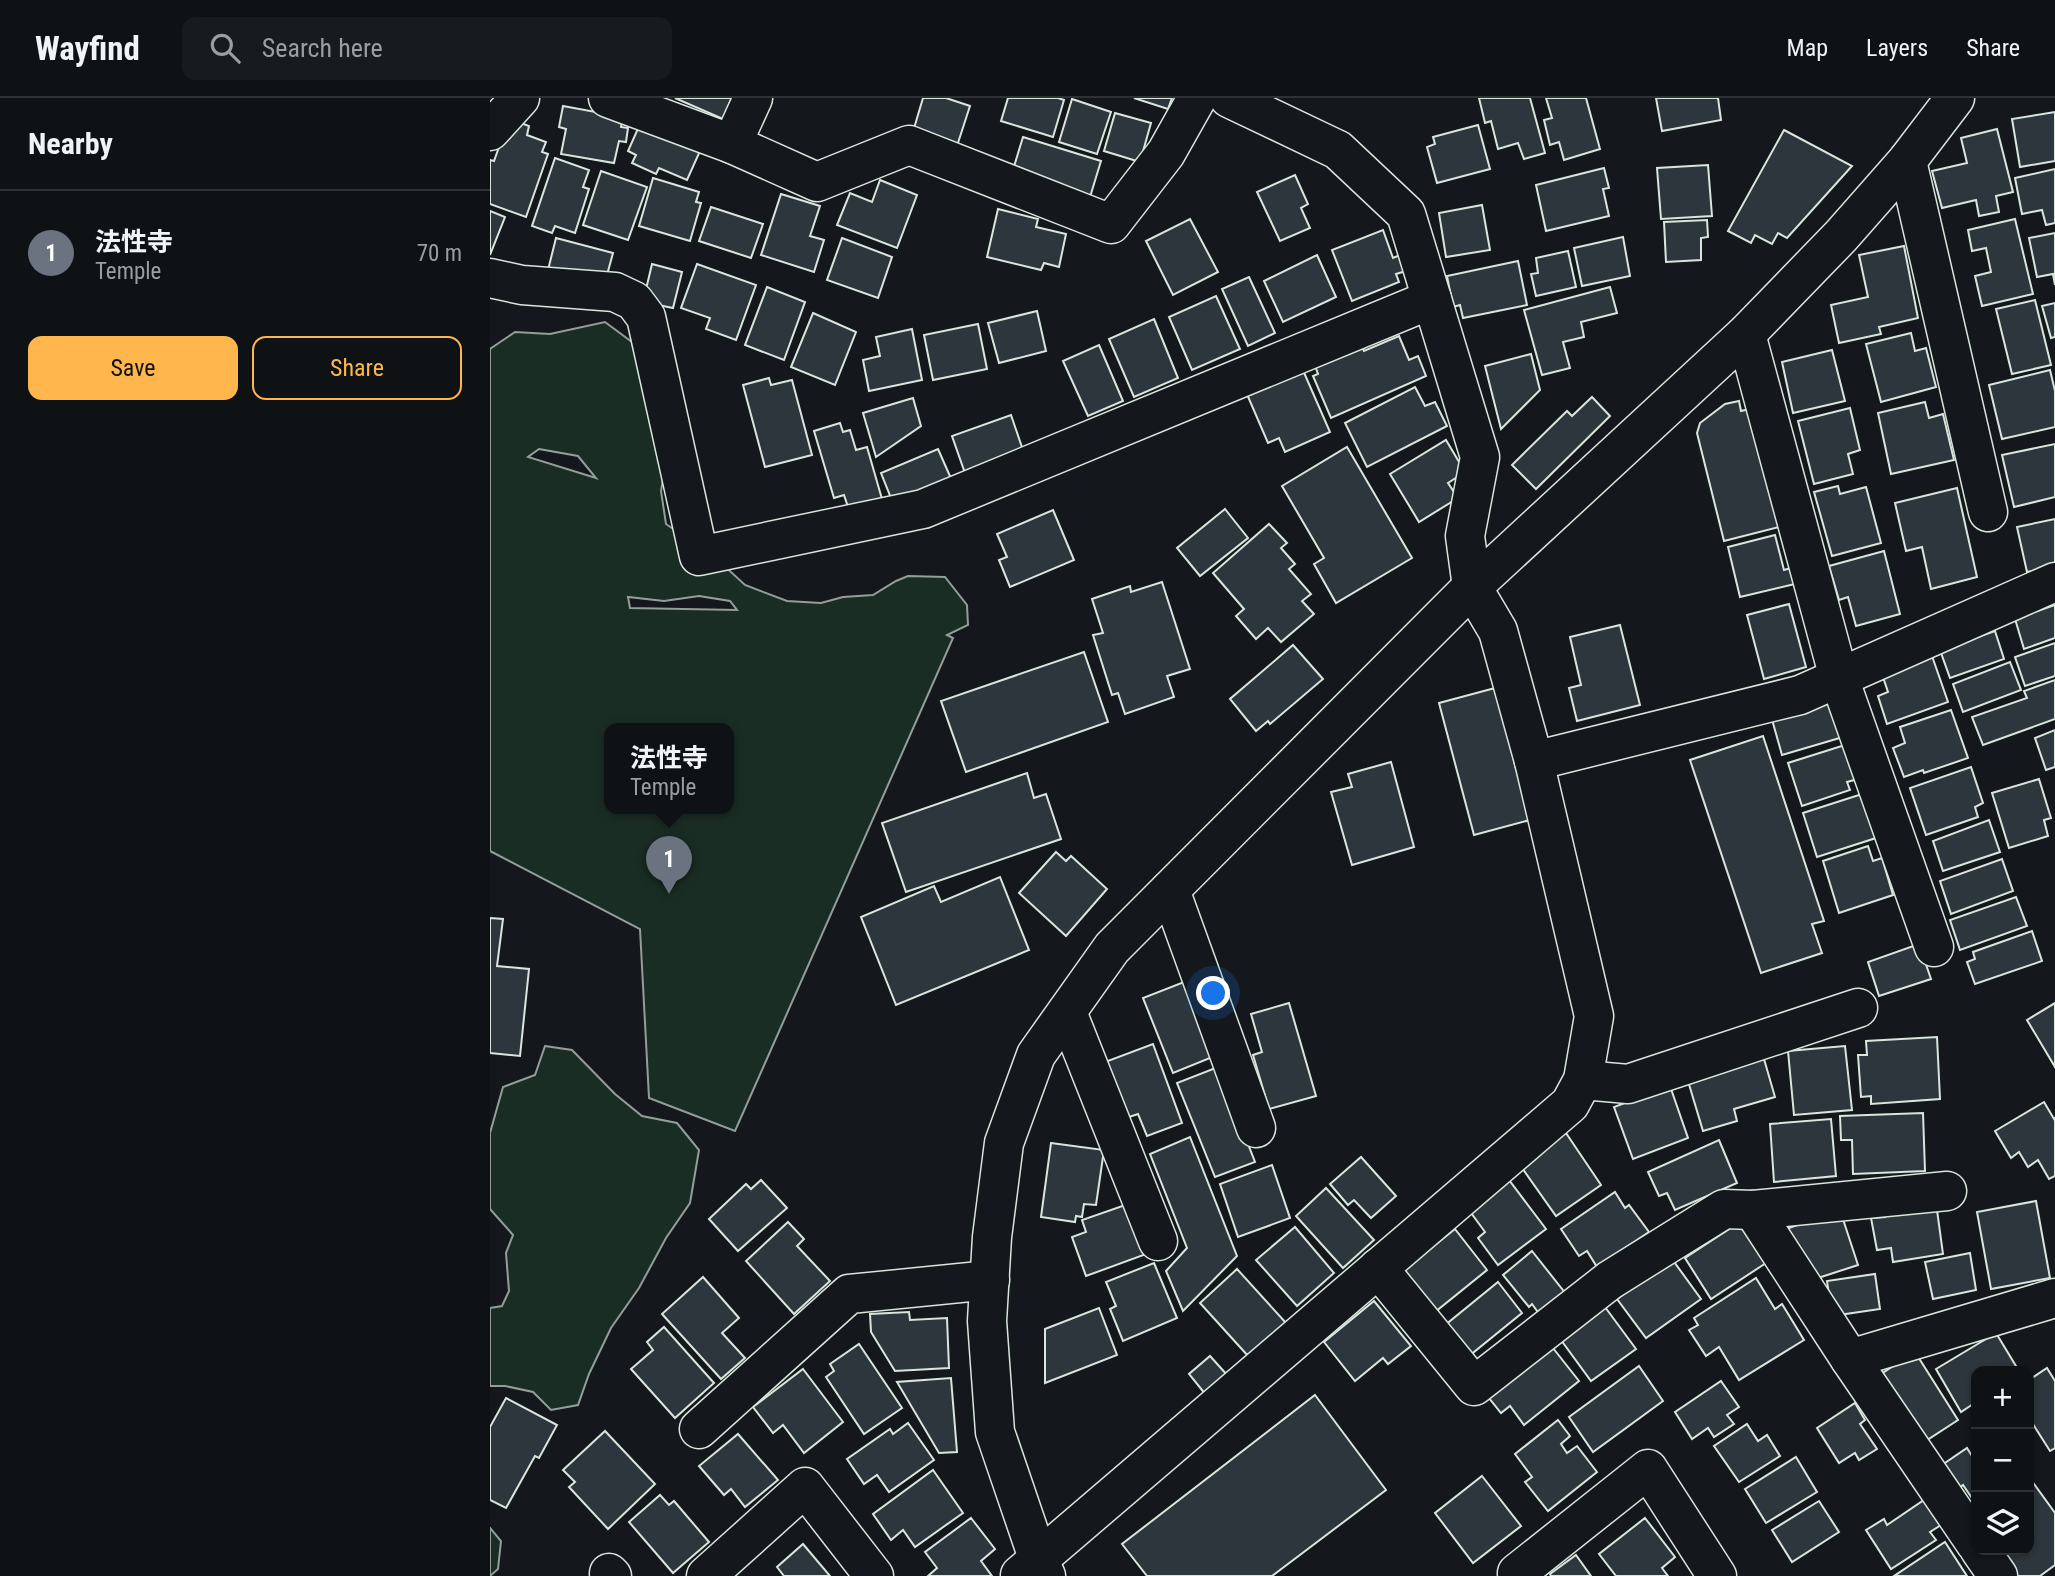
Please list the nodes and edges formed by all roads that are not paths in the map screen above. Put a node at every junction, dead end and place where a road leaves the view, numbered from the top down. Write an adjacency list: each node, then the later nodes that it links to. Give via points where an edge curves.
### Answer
1 (520, 98): 7 (street)
2 (608, 98): 8 (street)
3 (753, 98): 8 (street)
4 (1197, 98): 8 (street, via 1166,153 1111,224 909,145 817,182)
5 (1229, 98): 11 (street, via 1338,150 1406,214)
6 (1955, 98): 9 (street)
7 (490, 131)
8 (732, 144)
9 (1907, 161): 12 (street); 13 (street)
10 (490, 278): 11 (street, via 615,292 634,300 646,317 699,556 923,509)
11 (1432, 299): 15 (street, via 1480,457 1465,537)
12 (1746, 334): 15 (street); 16 (street)
13 (1988, 512)
14 (2055, 582): 16 (street)
15 (1472, 587): 17 (street, via 1498,631); 18 (street)
16 (1839, 678): 17 (street, via 1800,695); 19 (street)
17 (1534, 761): 22 (street, via 1594,1016)
18 (1170, 890): 21 (street, via 1112,948); 23 (street)
19 (1934, 947)
20 (1858, 1008): 22 (street, via 1628,1084)
21 (1067, 1012): 26 (street); 28 (street, via 1036,1055 1004,1143)
22 (1583, 1080): 27 (street, via 1570,1104)
23 (1255, 1128)
24 (1947, 1191): 25 (street)
25 (1753, 1210): 27 (street, via 1724,1209 1622,1273 1474,1386); 30 (street)
26 (1157, 1241)
27 (1378, 1268): 34 (street)
28 (990, 1280): 31 (street, via 849,1294); 34 (street, via 995,1432)
29 (2055, 1298): 30 (street)
30 (1850, 1359): 32 (street)
31 (699, 1429)
32 (1971, 1537)
33 (1983, 1555): 39 (street)
34 (1034, 1571)
35 (706, 1576): 36 (street, via 805,1487)
36 (874, 1576)
37 (1519, 1576): 38 (street, via 1517,1573 1648,1469)
38 (1717, 1576)
39 (1998, 1576)

